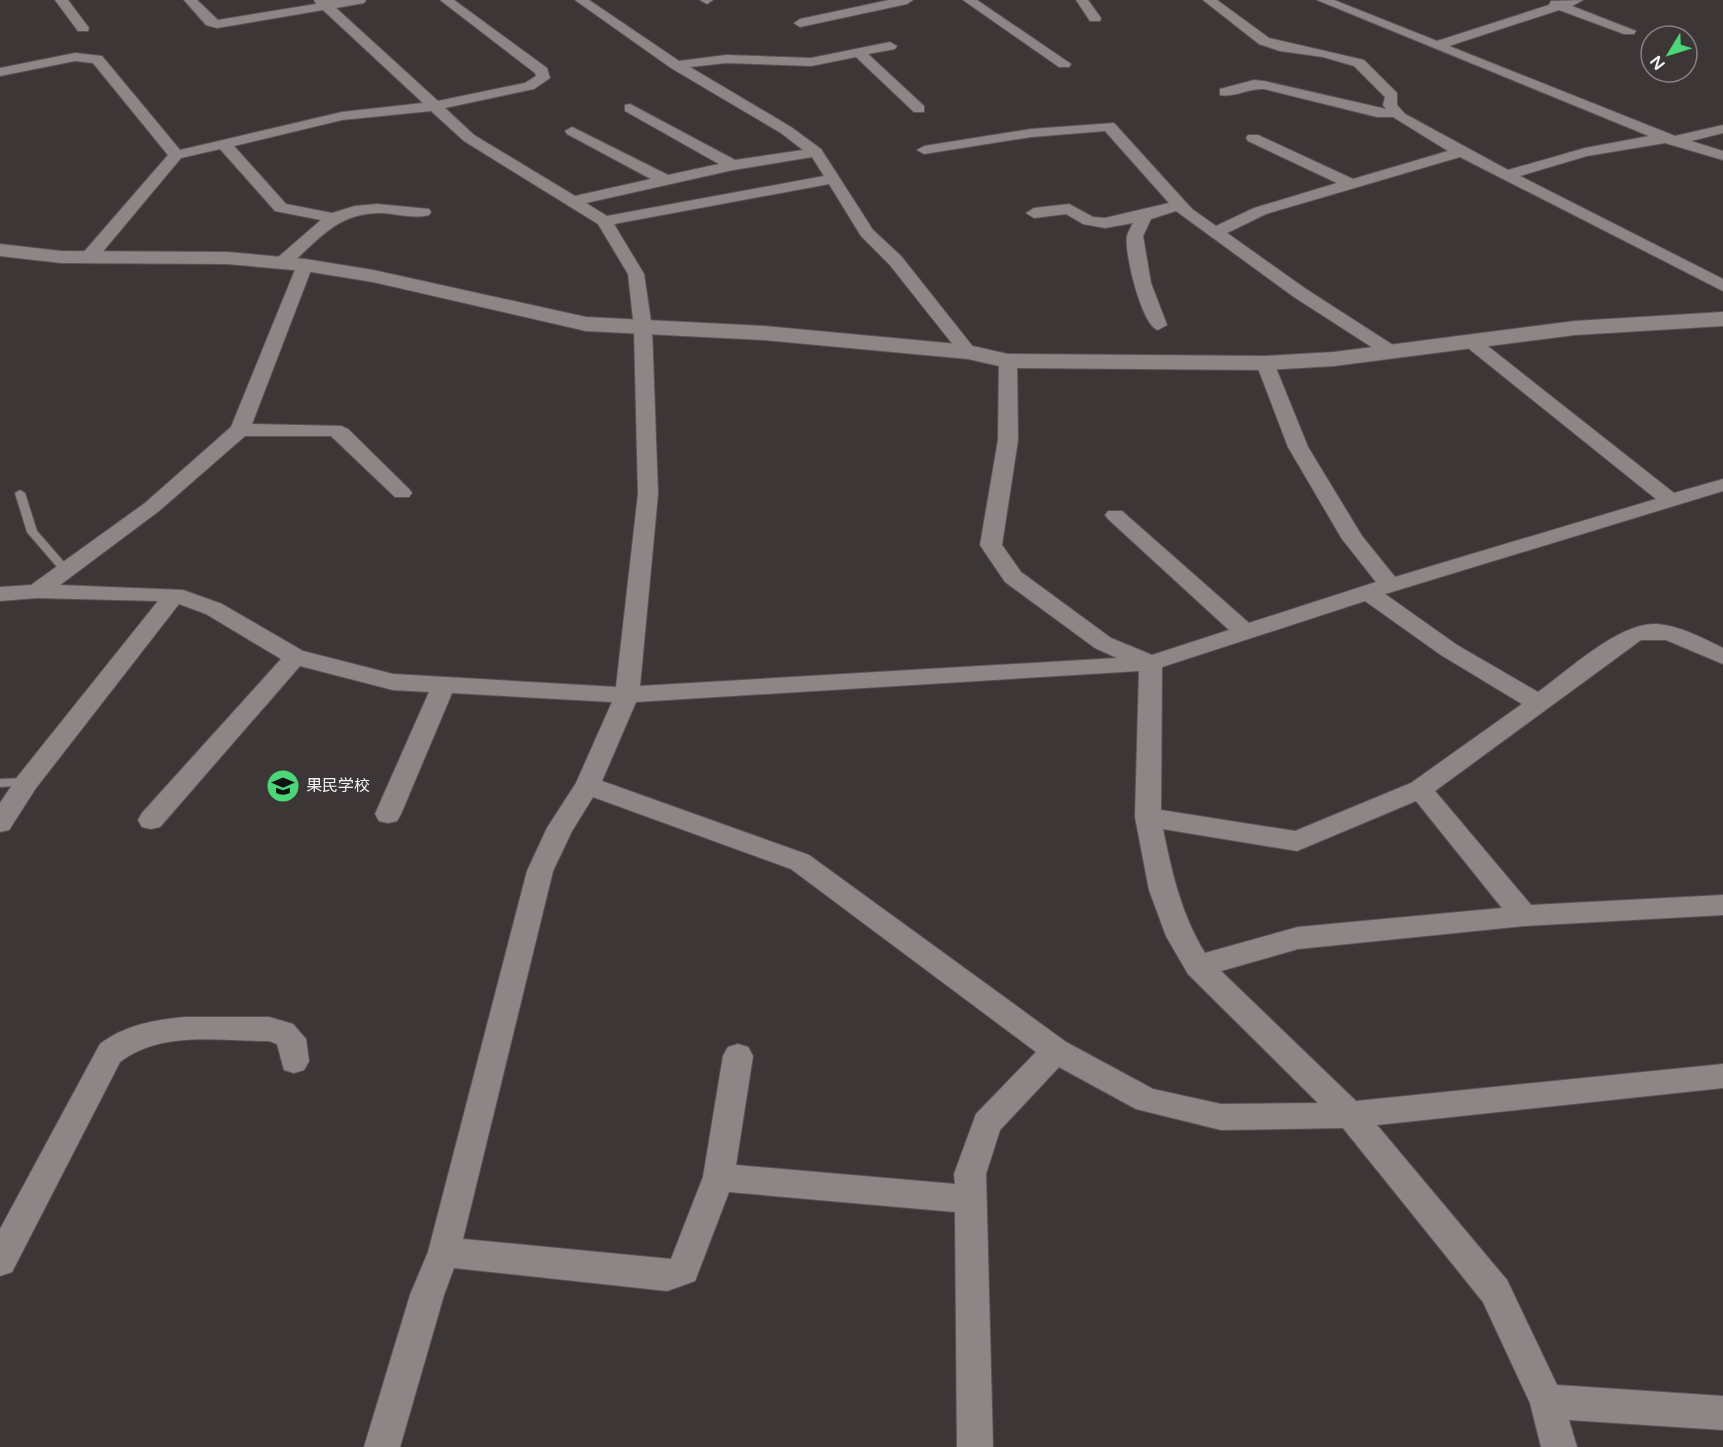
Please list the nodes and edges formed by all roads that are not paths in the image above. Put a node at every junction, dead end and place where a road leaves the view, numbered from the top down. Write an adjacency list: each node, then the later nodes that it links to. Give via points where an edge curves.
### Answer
1 (61, 0): 19 (street)
2 (190, 0): 13 (street, via 217,24)
3 (360, 0): 13 (street)
4 (446, 0): 28 (street, via 542,71 543,78 529,86)
5 (581, 0): 25 (street)
6 (907, 0): 16 (street)
7 (969, 0): 24 (street)
8 (1082, 0): 17 (street)
9 (1209, 0): 31 (street, via 1280,47 1359,63 1392,96 1390,105)
10 (1323, 0): 21 (street)
11 (1545, 0): 15 (street)
12 (1576, 0): 15 (street)
13 (324, 3): 28 (street)
14 (831, 4): 16 (street)
15 (1558, 5): 20 (street); 21 (street)
16 (846, 13): 18 (street)
17 (1095, 18)
18 (800, 23)
19 (83, 28)
20 (1629, 31)
21 (1438, 45): 35 (street)
22 (890, 46): 23 (street)
23 (859, 53): 25 (street, via 811,62 726,59); 30 (street)
24 (1064, 64)
25 (676, 65): 38 (street)
26 (0, 72): 40 (street, via 75,57 97,59)
27 (1225, 93): 31 (street, via 1264,85 1377,113)
28 (436, 106): 36 (street, via 342,116); 47 (street, via 469,138)
29 (630, 108): 42 (street)
30 (919, 109)
31 (1395, 113): 39 (street)
32 (1723, 129): 35 (street)
33 (572, 131): 45 (street)
34 (1253, 138): 46 (street)
35 (1670, 139): 41 (street); 43 (street, via 1585,152)
36 (224, 144): 40 (street); 52 (street, via 281,208)
37 (924, 150): 48 (street, via 1031,133 1109,126)
38 (816, 152): 42 (street); 44 (street)
39 (1461, 152): 43 (street); 46 (street)
40 (176, 155): 56 (street)
41 (1723, 156)
42 (733, 165): 45 (street)
43 (1509, 175): 59 (street)
44 (833, 179): 53 (street); 65 (street, via 867,233 895,260)
45 (665, 180): 47 (street)
46 (1353, 185): 54 (street, via 1260,211)
47 (574, 201): 53 (street)
48 (1179, 204): 51 (street); 54 (street)
49 (423, 212): 52 (street, via 367,207)
50 (1034, 213): 51 (street, via 1069,209 1089,221 1105,223)
51 (1144, 216): 61 (street, via 1135,236 1142,283)
52 (333, 218): 57 (street)
53 (604, 221): 62 (street, via 636,274)
54 (1215, 233): 64 (street, via 1300,294)
55 (0, 250): 56 (street)
56 (89, 257): 57 (street, via 227,258)
57 (282, 263): 58 (street)
58 (305, 265): 62 (street, via 586,324); 68 (street)
59 (1723, 286)
60 (1723, 319): 63 (street, via 1575,328)
61 (1158, 325)
62 (643, 328): 65 (street, via 764,333); 85 (street, via 648,494)
63 (1469, 340): 64 (street); 72 (street)
64 (1390, 351): 67 (street)
65 (968, 352): 66 (street)
66 (1008, 361): 67 (street); 83 (street, via 1008,440 992,545 1013,577 1103,643)
67 (1265, 363): 75 (street, via 1298,447 1353,539)
68 (240, 430): 71 (street, via 334,430); 74 (street, via 152,507)
69 (1723, 484): 72 (street)
70 (20, 493): 74 (lane, via 32,532)
71 (402, 493)
72 (1670, 500): 75 (street)
73 (1115, 515): 80 (street)
74 (67, 572): 76 (street)
75 (1390, 585): 77 (street)
76 (37, 591): 78 (street); 79 (street)
77 (1369, 593): 80 (street); 86 (street, via 1449,650)
78 (0, 594)
79 (175, 595): 81 (street, via 214,609); 87 (street)
80 (1245, 632): 83 (street)
81 (294, 657): 84 (street, via 393,682); 93 (street)
82 (1723, 657): 86 (street, via 1666,631 1648,630 1633,635)
83 (1151, 663): 85 (street); 92 (street)
84 (444, 685): 85 (street); 91 (street)
85 (627, 695): 89 (street)
86 (1540, 704): 90 (street)
87 (27, 782): 88 (lane); 94 (street)
88 (0, 783)
89 (588, 785): 98 (street, via 800,862); 105 (street, via 560,828 540,871)
90 (1420, 789): 92 (street, via 1297,841); 96 (street)
91 (388, 814)
92 (1148, 817): 97 (street, via 1162,890 1180,936)
93 (151, 820)
94 (0, 823)
95 (1723, 905): 96 (street)
96 (1524, 916): 97 (street, via 1298,938)
97 (1198, 966): 102 (street)
98 (1056, 1051): 102 (street, via 1147,1100 1221,1117); 104 (street, via 987,1123 970,1174)
99 (738, 1056): 103 (street)
100 (294, 1061): 106 (street, via 291,1039 283,1032 269,1029 165,1031 136,1035 117,1045)
101 (1723, 1076): 102 (street)
102 (1350, 1115): 107 (street, via 1495,1291)
103 (719, 1177): 104 (street); 105 (street, via 683,1270 667,1276)
104 (970, 1199): 110 (street)
105 (444, 1252): 109 (street, via 427,1295)
106 (0, 1261)
107 (1547, 1401): 108 (street); 111 (street)
108 (1723, 1413)
109 (382, 1447)
110 (975, 1447)
111 (1559, 1447)

